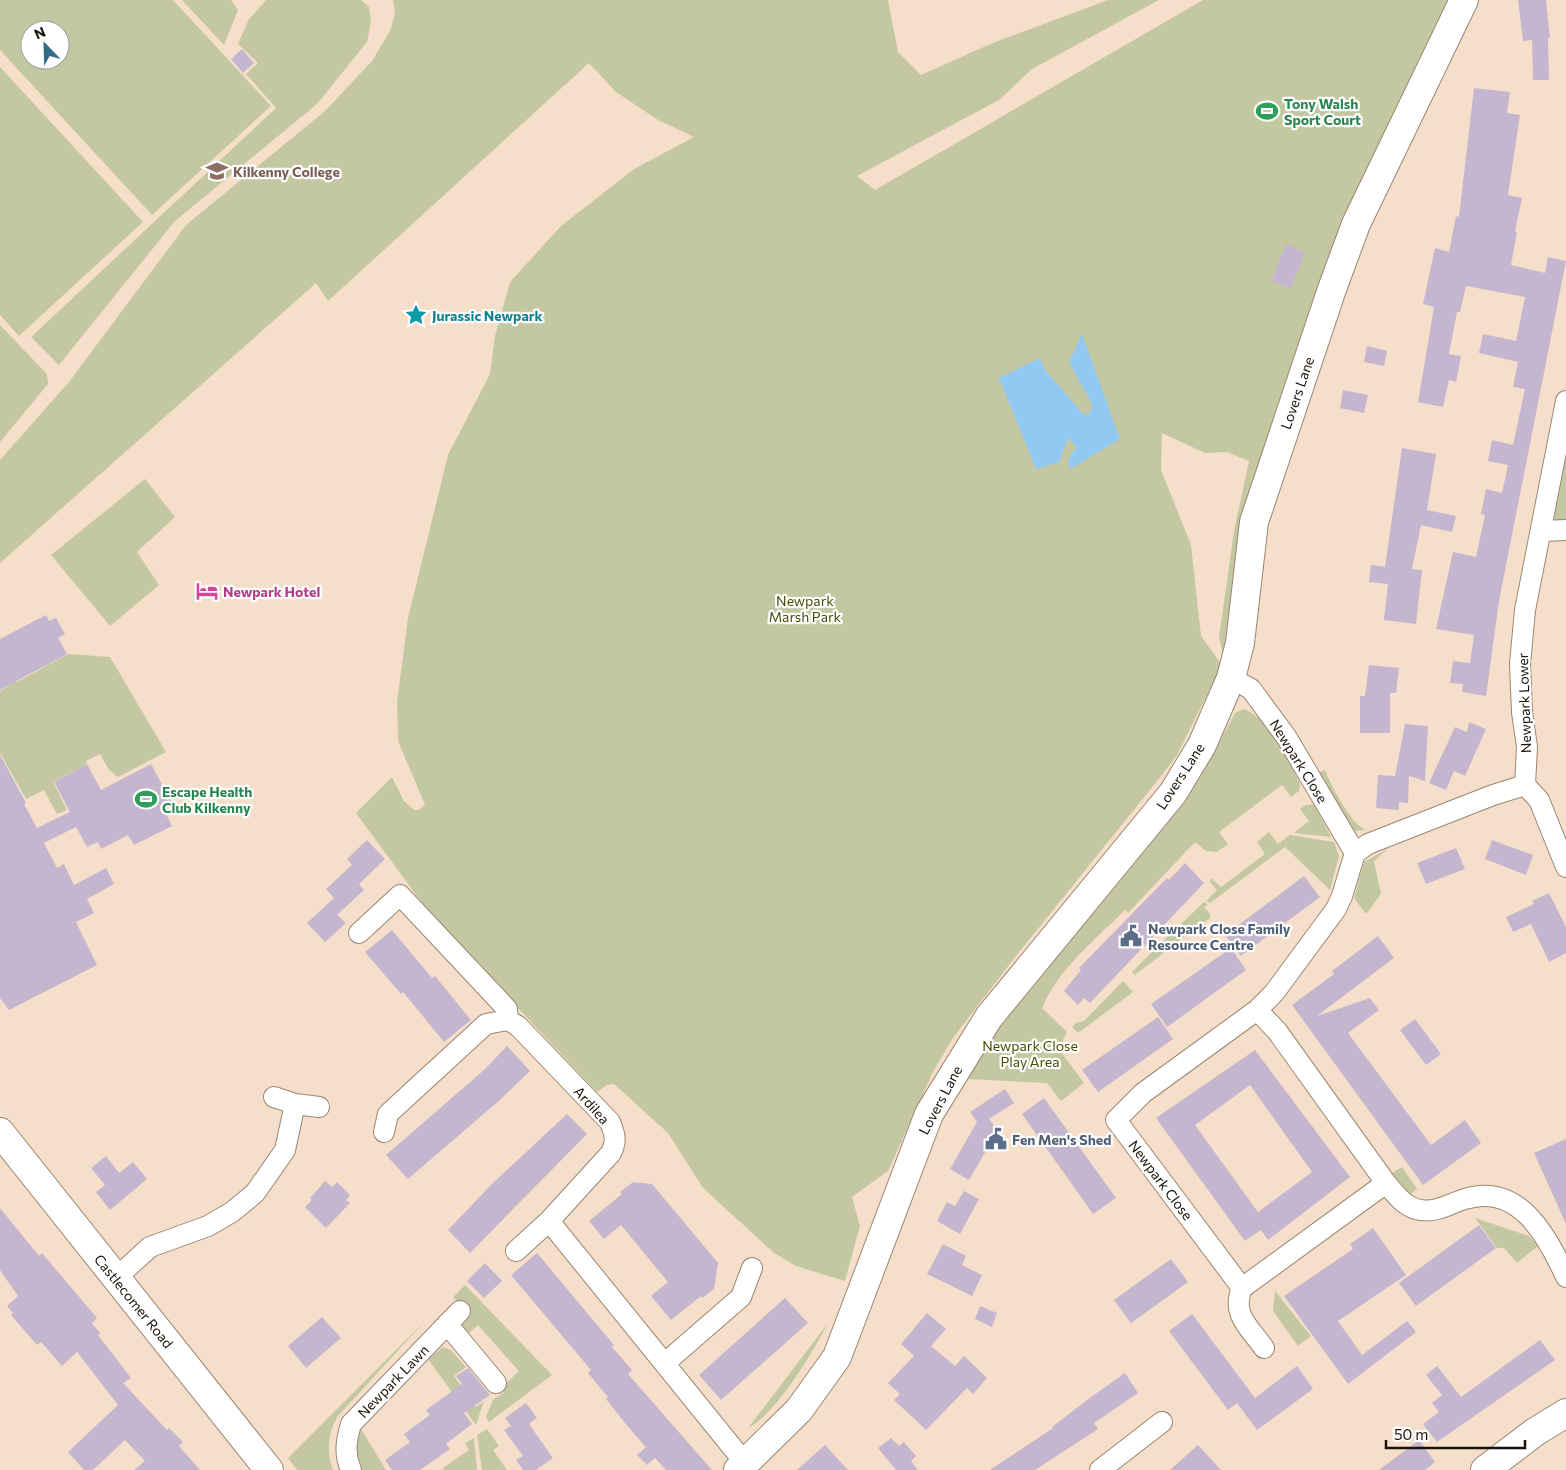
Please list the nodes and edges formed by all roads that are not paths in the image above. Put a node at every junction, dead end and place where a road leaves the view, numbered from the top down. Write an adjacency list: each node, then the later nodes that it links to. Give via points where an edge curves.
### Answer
1 (1464, 0): 5 (street, Lovers Lane, via 1356,224 1303,373 1254,522 1240,643)
2 (1566, 401): 4 (street, Newpark Lower)
3 (1566, 530): 4 (street)
4 (1542, 531): 6 (street, Newpark Lower, via 1525,610 1520,664 1527,747)
5 (1231, 678): 7 (street, Newpark Close, via 1251,689 1287,738); 29 (street, Lovers Lane, via 1202,745 1173,792 989,1016 929,1114 837,1357 799,1410)
6 (1526, 785): 7 (street, via 1368,844); 8 (street, via 1539,800)
7 (1355, 854): 10 (street, Newpark Close, via 1336,909)
8 (1566, 867)
9 (359, 933): 11 (street, Ardilea, via 400,895 507,1009)
10 (1257, 1010): 17 (street, via 1277,1031); 23 (street, Newpark Close, via 1143,1093 1116,1120)
11 (508, 1020): 16 (street, via 486,1024 388,1114); 18 (street, Ardilea, via 518,1026 610,1122 615,1134 616,1145 611,1153)
12 (274, 1097): 13 (street)
13 (295, 1104): 14 (street); 22 (street, via 285,1150 256,1193 208,1226 150,1247)
14 (319, 1107)
15 (0, 1132): 22 (street, Castlecomer Road)
16 (384, 1132)
17 (1386, 1183): 21 (street, via 1403,1203 1422,1211 1438,1209 1466,1198 1483,1197 1510,1203 1542,1229); 23 (street)
18 (549, 1221): 19 (street, Ardilea); 25 (street)
19 (516, 1251)
20 (752, 1268): 25 (street, via 741,1297)
21 (1566, 1277)
22 (116, 1278): 30 (street, Castlecomer Road)
23 (1242, 1288): 24 (street, via 1237,1300 1239,1312)
24 (1264, 1348)
25 (665, 1362): 29 (street)
26 (496, 1383): 31 (street, Newpark Lawn, via 453,1317 351,1424 346,1441 346,1458)
27 (1566, 1413): 33 (street)
28 (1162, 1422): 32 (street)
29 (741, 1467)
30 (269, 1470)
31 (351, 1470)
32 (1100, 1470)
33 (1485, 1470)

